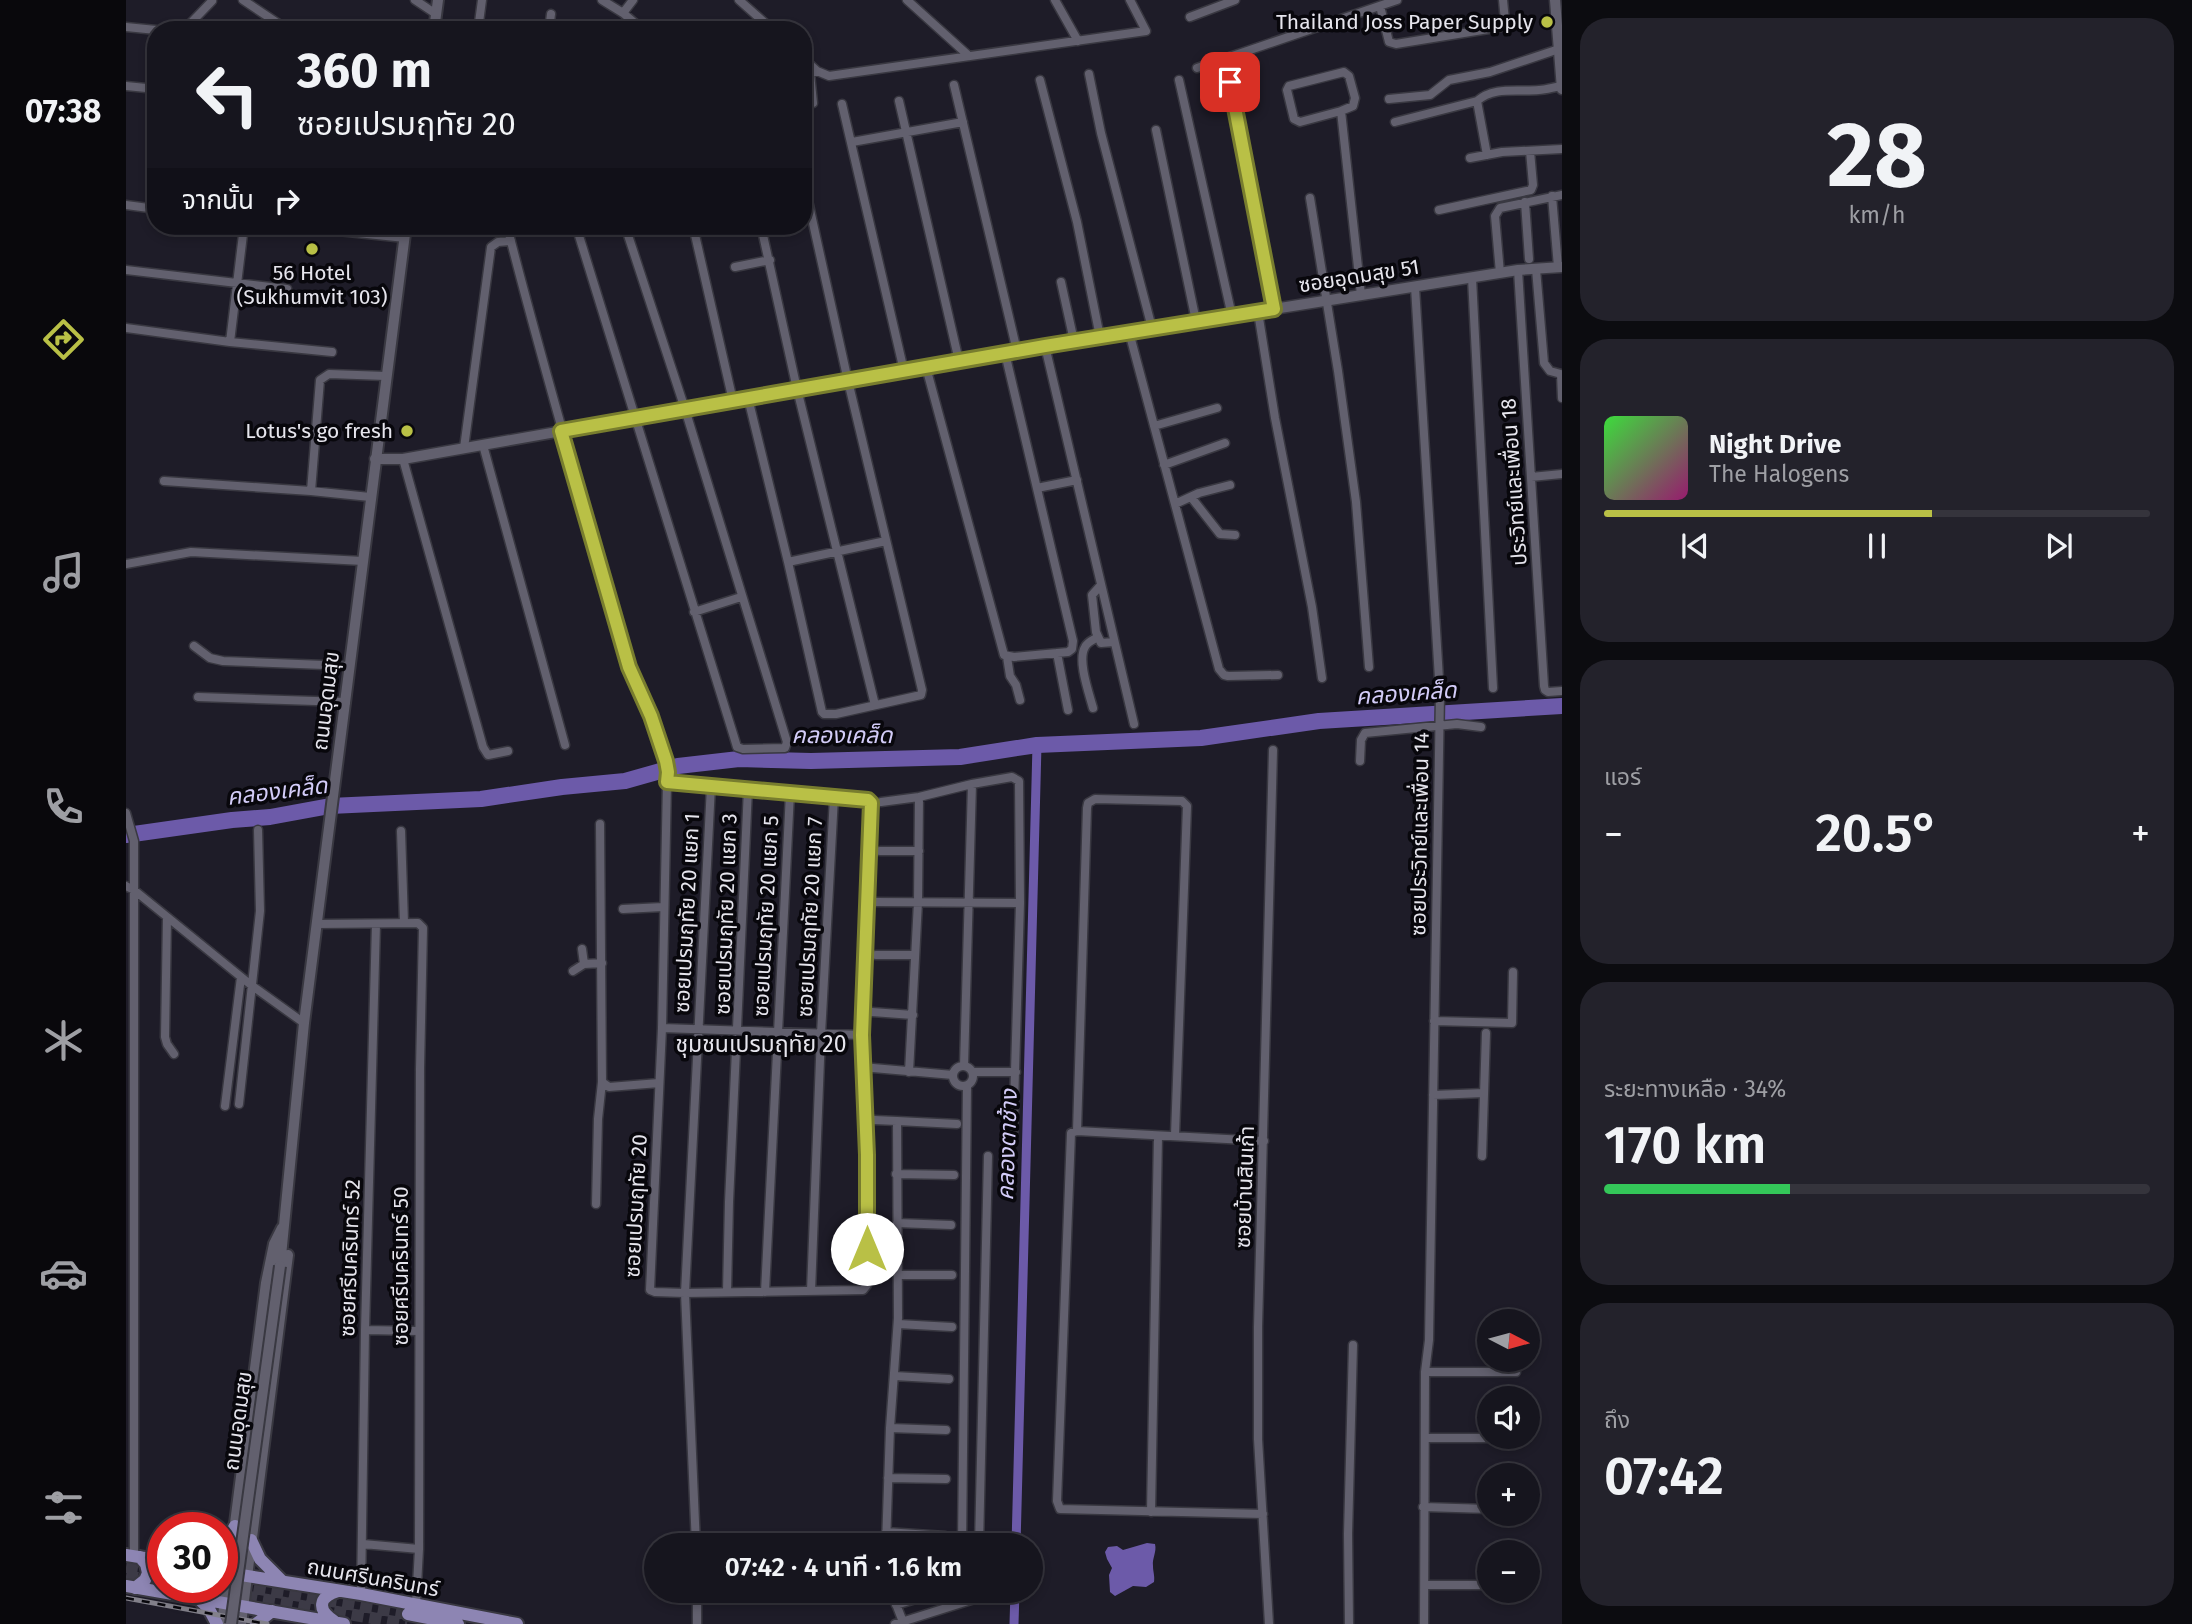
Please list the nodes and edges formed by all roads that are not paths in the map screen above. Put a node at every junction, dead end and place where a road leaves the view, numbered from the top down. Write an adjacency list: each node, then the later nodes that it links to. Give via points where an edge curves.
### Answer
1 (243, 0): 22 (street)
2 (415, 0): 18 (street)
3 (438, 0): 18 (main road)
4 (482, 0): 24 (street)
5 (601, 0): 17 (street)
6 (633, 0): 17 (street)
7 (739, 0): 27 (street)
8 (907, 0): 32 (street)
9 (1055, 0): 30 (street)
10 (1130, 0): 30 (street, via 1146,32)
11 (1235, 0): 20 (street)
12 (1397, 0): 16 (street)
13 (1503, 0): 16 (street, via 1505,21 1501,27 1396,44 1389,41)
14 (1555, 0): 31 (street)
15 (212, 1): 21 (street)
16 (1380, 6): 33 (street)
17 (623, 13): 26 (street)
18 (436, 14): 23 (main road)
19 (551, 14): 25 (street)
20 (1190, 17)
21 (193, 21)
22 (274, 21)
23 (435, 21)
24 (479, 21)
25 (550, 21)
26 (632, 21)
27 (763, 21)
28 (126, 27): 29 (street)
29 (147, 29)
30 (1078, 41): 32 (street)
31 (1559, 49): 43 (street); 44 (street, via 1449,80 1430,95)
32 (969, 56): 35 (street, via 829,76)
33 (1197, 68)
34 (812, 69): 35 (street)
35 (814, 72): 47 (street)
36 (1089, 74): 95 (street)
37 (1040, 80): 97 (street, via 1077,222)
38 (1179, 80): 92 (street)
39 (1230, 82): 90 (street)
40 (954, 85): 50 (street)
41 (126, 86): 42 (street)
42 (147, 88)
43 (1562, 88): 46 (street, via 1502,90)
44 (1389, 99)
45 (899, 101): 53 (street)
46 (1477, 101): 51 (street); 57 (street)
47 (813, 103)
48 (842, 104): 54 (street)
49 (1341, 111): 49 (street, via 1355,101 1348,74 1341,72 1287,90 1296,121); 88 (street)
50 (963, 122): 53 (street); 101 (street)
51 (1395, 122)
52 (1156, 130): 93 (street)
53 (907, 133): 54 (street); 104 (street)
54 (852, 142): 106 (street)
55 (1562, 149): 56 (street)
56 (1530, 151): 57 (street); 65 (street, via 1531,190)
57 (1487, 155): 58 (street)
58 (1470, 158)
59 (1562, 195): 60 (street)
60 (1552, 197): 62 (street); 78 (street)
61 (1310, 198): 89 (street)
62 (1525, 202): 75 (street); 82 (street, via 1496,211)
63 (126, 205): 64 (street)
64 (147, 208)
65 (1439, 210)
66 (812, 218): 109 (street)
67 (243, 235): 85 (street)
68 (404, 235): 108 (main road, ถนนอุดมสุข)
69 (509, 235): 74 (street, ซอยเปรมฤทัย 20)
70 (579, 235): 116 (street)
71 (628, 235): 115 (street)
72 (695, 235): 113 (street)
73 (763, 235): 76 (street)
74 (511, 242): 118 (street, ซอยเปรมฤทัย 20); 121 (street, via 491,247)
75 (1529, 258)
76 (770, 260): 77 (street); 110 (street)
77 (735, 267)
78 (1560, 267): 79 (street, ซอยอุดมสุข 51)
79 (1536, 269): 81 (street, ซอยอุดมสุข 51); 107 (street, via 1544,363 1550,371)
80 (126, 270): 85 (street)
81 (1518, 271): 82 (street, ซอยอุดมสุข 51); 126 (street, ประวิทย์และเพื่อน 18)
82 (1500, 273): 83 (street, ซอยอุดมสุข 51)
83 (1472, 278): 86 (street, ซอยอุดมสุข 51); 153 (street)
84 (1061, 282): 98 (street)
85 (236, 283): 87 (street); 99 (street)
86 (1415, 287): 88 (street, ซอยอุดมสุข 51); 162 (street, ซอยประวิทย์และเพื่อน 14)
87 (287, 289)
88 (1361, 295): 89 (street, ซอยอุดมสุข 51)
89 (1326, 301): 90 (street, ซอยอุดมสุข 51); 150 (street, via 1356,502)
90 (1274, 309): 91 (street, ซอยอุดมสุข 51)
91 (1258, 312): 92 (street, ซอยอุดมสุข 51); 152 (street)
92 (1232, 316): 93 (street, ซอยอุดมสุข 51)
93 (1196, 321): 95 (street, ซอยอุดมสุข 51)
94 (126, 328): 99 (street)
95 (1152, 328): 96 (street, ซอยอุดมสุข 51)
96 (1129, 332): 97 (street, ซอยอุดมสุข 51); 117 (street)
97 (1100, 337): 98 (street, ซอยอุดมสุข 51)
98 (1074, 341): 100 (street, ซอยอุดมสุข 51)
99 (230, 342): 102 (street)
100 (1045, 346): 101 (street, ซอยอุดมสุข 51); 127 (street)
101 (1017, 351): 103 (street, ซอยอุดมสุข 51)
102 (332, 352)
103 (1005, 353): 104 (street, ซอยอุดมสุข 51); 130 (street)
104 (959, 361): 105 (street, ซอยอุดมสุข 51)
105 (926, 367): 106 (street, ซอยอุดมสุข 51); 148 (street)
106 (904, 371): 109 (street, ซอยอุดมสุข 51)
107 (1562, 374): 112 (street)
108 (386, 376): 122 (main road, ถนนอุดมสุข); 131 (street, via 329,374 320,380)
109 (848, 380): 110 (street, ซอยอุดมสุข 51); 136 (street)
110 (797, 390): 111 (street, ซอยอุดมสุข 51); 137 (street)
111 (748, 398): 113 (street, ซอยอุดมสุข 51); 139 (street)
112 (1562, 398)
113 (733, 401): 115 (street, ซอยอุดมสุข 51)
114 (1217, 408): 117 (street)
115 (685, 409): 116 (street, ซอยอุดมสุข 51); 142 (street)
116 (635, 418): 118 (street, ซอยอุดมสุข 51); 143 (street)
117 (1154, 426): 124 (street)
118 (561, 431): 120 (street, ซอยอุดมสุข 51); 168 (street, ซอยเปรมฤทัย 20, via 629,667 651,716)
119 (1225, 443): 124 (street)
120 (483, 445): 121 (street, ซอยอุดมสุข 51); 164 (street)
121 (464, 448): 123 (street, ซอยอุดมสุข 51)
122 (375, 459): 123 (street, ซอยอุดมสุข 51); 132 (main road, ถนนอุดมสุข)
123 (403, 459): 166 (street, via 483,747 488,755)
124 (1164, 465): 134 (street)
125 (1562, 474): 126 (street)
126 (1531, 477): 154 (street, ประวิทย์และเพื่อน 18, via 1545,691)
127 (1077, 480): 130 (street); 141 (street)
128 (164, 481): 131 (street)
129 (1230, 485): 133 (street)
130 (1037, 488): 147 (street, via 1073,641 1072,649)
131 (311, 491): 132 (street)
132 (370, 497): 138 (main road, ถนนอุดมสุข)
133 (1191, 497): 134 (street); 135 (street, via 1220,534)
134 (1175, 504): 151 (street, via 1222,672 1228,676)
135 (1235, 535)
136 (886, 541): 137 (street); 158 (street, via 922,693)
137 (837, 552): 139 (street); 158 (street)
138 (363, 561): 140 (street, via 191,552); 149 (main road, ถนนอุดมสุข)
139 (788, 562): 158 (street, via 822,712 836,714)
140 (126, 564)
141 (1101, 585): 144 (street, via 1092,595); 145 (street)
142 (741, 597): 143 (street); 143 (street, via 787,742 785,748 737,747)
143 (694, 611)
144 (1098, 637): 145 (street, via 1101,643); 159 (street, via 1083,653)
145 (1114, 642): 161 (street)
146 (194, 646): 149 (street, via 210,658 223,660)
147 (1057, 653): 148 (street); 160 (street)
148 (1007, 657): 156 (street)
149 (350, 666): 157 (main road, ถนนอุดมสุข)
150 (1369, 667)
151 (1278, 675)
152 (1322, 678)
153 (1493, 688)
154 (1562, 691)
155 (198, 697): 157 (street)
156 (1020, 701)
157 (345, 702): 192 (main road, ถนนอุดมสุข)
158 (875, 705)
159 (1093, 708)
160 (1069, 710)
161 (1134, 724)
162 (1440, 725): 163 (street); 167 (street, via 1365,733); 204 (street, ซอยประวิทย์และเพื่อน 14)
163 (1481, 727)
164 (565, 745)
165 (1273, 750): 234 (street, ซอยบ้านสินเก้า)
166 (508, 751)
167 (1360, 761)
168 (667, 772): 170 (street); 187 (street, ซอยเปรมฤทัย 20)
169 (972, 784): 174 (street); 185 (street); 186 (street, via 1012,777 1019,780)
170 (711, 786): 171 (street); 207 (street, ซอยเปรมฤทัย 20 แยก 1)
171 (748, 789): 172 (street); 208 (street, ซอยเปรมฤทัย 20 แยก 3)
172 (790, 793): 173 (street); 209 (street, ซอยเปรมฤทัย 20 แยก 5)
173 (834, 797): 211 (street, ซอยเปรมฤทัย 20 แยก 7); 212 (street, via 868,800 872,805)
174 (919, 797): 175 (street); 181 (street)
175 (881, 802)
176 (126, 813): 182 (street, via 134,841)
177 (600, 824): 196 (street)
178 (258, 830): 201 (street, via 260,911)
179 (401, 831): 190 (street)
180 (880, 851): 181 (street)
181 (919, 851): 184 (street)
182 (130, 888): 189 (street); 279 (street)
183 (876, 902): 184 (street)
184 (918, 902): 185 (street); 195 (street)
185 (969, 903): 186 (street); 214 (street)
186 (1020, 903): 218 (street)
187 (663, 907): 188 (street); 206 (street, ซอยเปรมฤทัย 20)
188 (623, 909)
189 (167, 918): 200 (street); 213 (street, via 165,1037)
190 (404, 923): 191 (street); 252 (street, ซอยศรีนครินทร์ 50, via 418,923 423,928)
191 (376, 924): 192 (street); 251 (street, ซอยศรีนครินทร์ 52)
192 (317, 925): 205 (main road, ถนนอุดมสุข)
193 (582, 949): 197 (street)
194 (876, 955): 195 (street)
195 (914, 955): 203 (street)
196 (602, 963): 197 (street); 220 (street)
197 (584, 964): 198 (street)
198 (573, 971)
199 (1513, 972): 204 (street, via 1512,1023)
200 (241, 977): 201 (street); 226 (street)
201 (253, 987): 205 (street); 225 (street)
202 (872, 1012): 203 (street)
203 (913, 1015): 216 (street)
204 (1434, 1021): 224 (street, ซอยประวิทย์และเพื่อน 14)
205 (304, 1023): 240 (main road, ถนนอุดมสุข)
206 (662, 1028): 207 (street); 221 (street, ซอยเปรมฤทัย 20)
207 (699, 1030): 208 (street); 248 (street, ซอยเปรมฤทัย 20 แยก 1)
208 (738, 1031): 209 (street); 246 (street, ซอยเปรมฤทัย 20 แยก 3)
209 (778, 1032): 211 (street); 247 (street, ซอยเปรมฤทัย 20 แยก 5)
210 (1486, 1033): 223 (street)
211 (821, 1034): 212 (street); 245 (street, ซอยเปรมฤทัย 20 แยก 7)
212 (862, 1035): 245 (street, ซอยเปรมฤทัย 20, via 867,1285 863,1290)
213 (174, 1054)
214 (964, 1066): 217 (street); 219 (street)
215 (873, 1068): 216 (street)
216 (909, 1072): 219 (street)
217 (973, 1072): 218 (street); 222 (street)
218 (1016, 1072): 233 (street)
219 (953, 1075): 222 (street, via 957,1084)
220 (602, 1082): 221 (street, via 609,1087); 239 (street)
221 (659, 1083): 248 (street, ซอยเปรมฤทัย 20, via 650,1288 655,1293)
222 (967, 1086): 274 (street)
223 (1484, 1093): 224 (street); 236 (street)
224 (1433, 1095): 254 (street, ซอยประวิทย์และเพื่อน 14)
225 (239, 1104)
226 (225, 1106)
227 (874, 1120): 228 (street)
228 (897, 1121): 229 (street); 237 (street)
229 (957, 1125)
230 (1077, 1131): 231 (street, via 1088,803 1095,799 1182,801 1187,806); 232 (street); 269 (street, via 1070,1133 1058,1506)
231 (1175, 1135): 232 (street); 234 (street)
232 (1158, 1136): 269 (street)
233 (1013, 1139)
234 (1264, 1141): 270 (street, ซอยบ้านสินเก้า, via 1258,1327)
235 (988, 1156): 275 (street)
236 (1482, 1156)
237 (896, 1174): 238 (street); 241 (street)
238 (954, 1175)
239 (596, 1204)
240 (285, 1223): 262 (main road, ถนนอุดมสุข, via 274,1244 266,1283); 263 (main road, ถนนอุดมสุข, via 289,1252); 301 (main road, ถนนอุดมสุข, bridge)
241 (897, 1223): 242 (street); 243 (street)
242 (951, 1225)
243 (898, 1275): 244 (street); 249 (street)
244 (952, 1275)
245 (811, 1291): 247 (street, ซอยเปรมฤทัย 20)
246 (727, 1292): 247 (street, ซอยเปรมฤทัย 20); 248 (street, ซอยเปรมฤทัย 20)
247 (765, 1292)
248 (685, 1293): 272 (street, ซอยเปรมฤทัย 20 แยก 1)
249 (898, 1324): 250 (street); 256 (street)
250 (952, 1327)
251 (365, 1330): 252 (street); 277 (street, ซอยศรีนครินทร์ 52)
252 (418, 1331): 278 (street, ซอยศรีนครินทร์ 50)
253 (1353, 1345): 308 (street)
254 (1425, 1372): 255 (street); 260 (street, ซอยประวิทย์และเพื่อน 14)
255 (1477, 1372)
256 (894, 1376): 257 (street); 258 (street)
257 (950, 1378)
258 (890, 1428): 259 (street); 264 (street)
259 (946, 1430)
260 (1425, 1438): 261 (street); 266 (street, ซอยประวิทย์และเพื่อน 14)
261 (1477, 1438)
262 (244, 1454): 263 (main road, via 251,1464); 268 (main road, ถนนอุดมสุข)
263 (261, 1457): 276 (main road, ถนนอุดมสุข)
264 (888, 1478): 265 (street); 271 (street)
265 (946, 1479)
266 (1423, 1507): 267 (street); 283 (street, ซอยประวิทย์และเพื่อน 14)
267 (1477, 1509)
268 (236, 1512)
269 (1150, 1512): 270 (street)
270 (1263, 1514): 307 (street, ซอยบ้านสินเก้า)
271 (886, 1532): 273 (street)
272 (695, 1533)
273 (901, 1533)
274 (962, 1533)
275 (979, 1533)
276 (251, 1541): 281 (main road, ถนนอุดมสุข); 282 (main road, via 260,1559)
277 (363, 1544): 278 (street); 287 (street, ซอยศรีนครินทร์ 52)
278 (419, 1549): 295 (street, ซอยศรีนครินทร์ 50)
279 (133, 1556): 285 (main road, via 146,1564 148,1573 145,1580)
280 (238, 1575): 281 (main road, ถนนศรีนครินทร์)
281 (246, 1577): 282 (main road, ถนนศรีนครินทร์); 294 (main road, ถนนอุดมสุข)
282 (284, 1583): 286 (main road, ถนนศรีนครินทร์)
283 (1425, 1585): 284 (street); 309 (street, ซอยประวิทย์และเพื่อน 14)
284 (1477, 1585)
285 (130, 1587)
286 (340, 1590): 287 (main road, ถนนศรีนครินทร์); 297 (main road, via 327,1595 322,1609 324,1615)
287 (361, 1594): 295 (main road, ถนนศรีนครินทร์)
288 (202, 1603): 299 (main road)
289 (225, 1603): 294 (main road); 300 (main road, ถนนอุดมสุข)
290 (697, 1603): 306 (street)
291 (903, 1603): 293 (street)
292 (962, 1603): 298 (street)
293 (896, 1605): 298 (street)
294 (243, 1606): 296 (main road); 302 (main road, ถนนอุดมสุข)
295 (412, 1609): 304 (main road, ถนนศรีนครินทร์); 305 (main road, ถนนศรีนครินทร์)
296 (272, 1611): 297 (main road); 303 (main road)
297 (341, 1623)
298 (899, 1623)
299 (217, 1624)
300 (222, 1624)
301 (231, 1624)
302 (241, 1624)
303 (256, 1624)
304 (458, 1624)
305 (517, 1624)
306 (697, 1624)
307 (1269, 1624)
308 (1349, 1624)
309 (1424, 1624)

